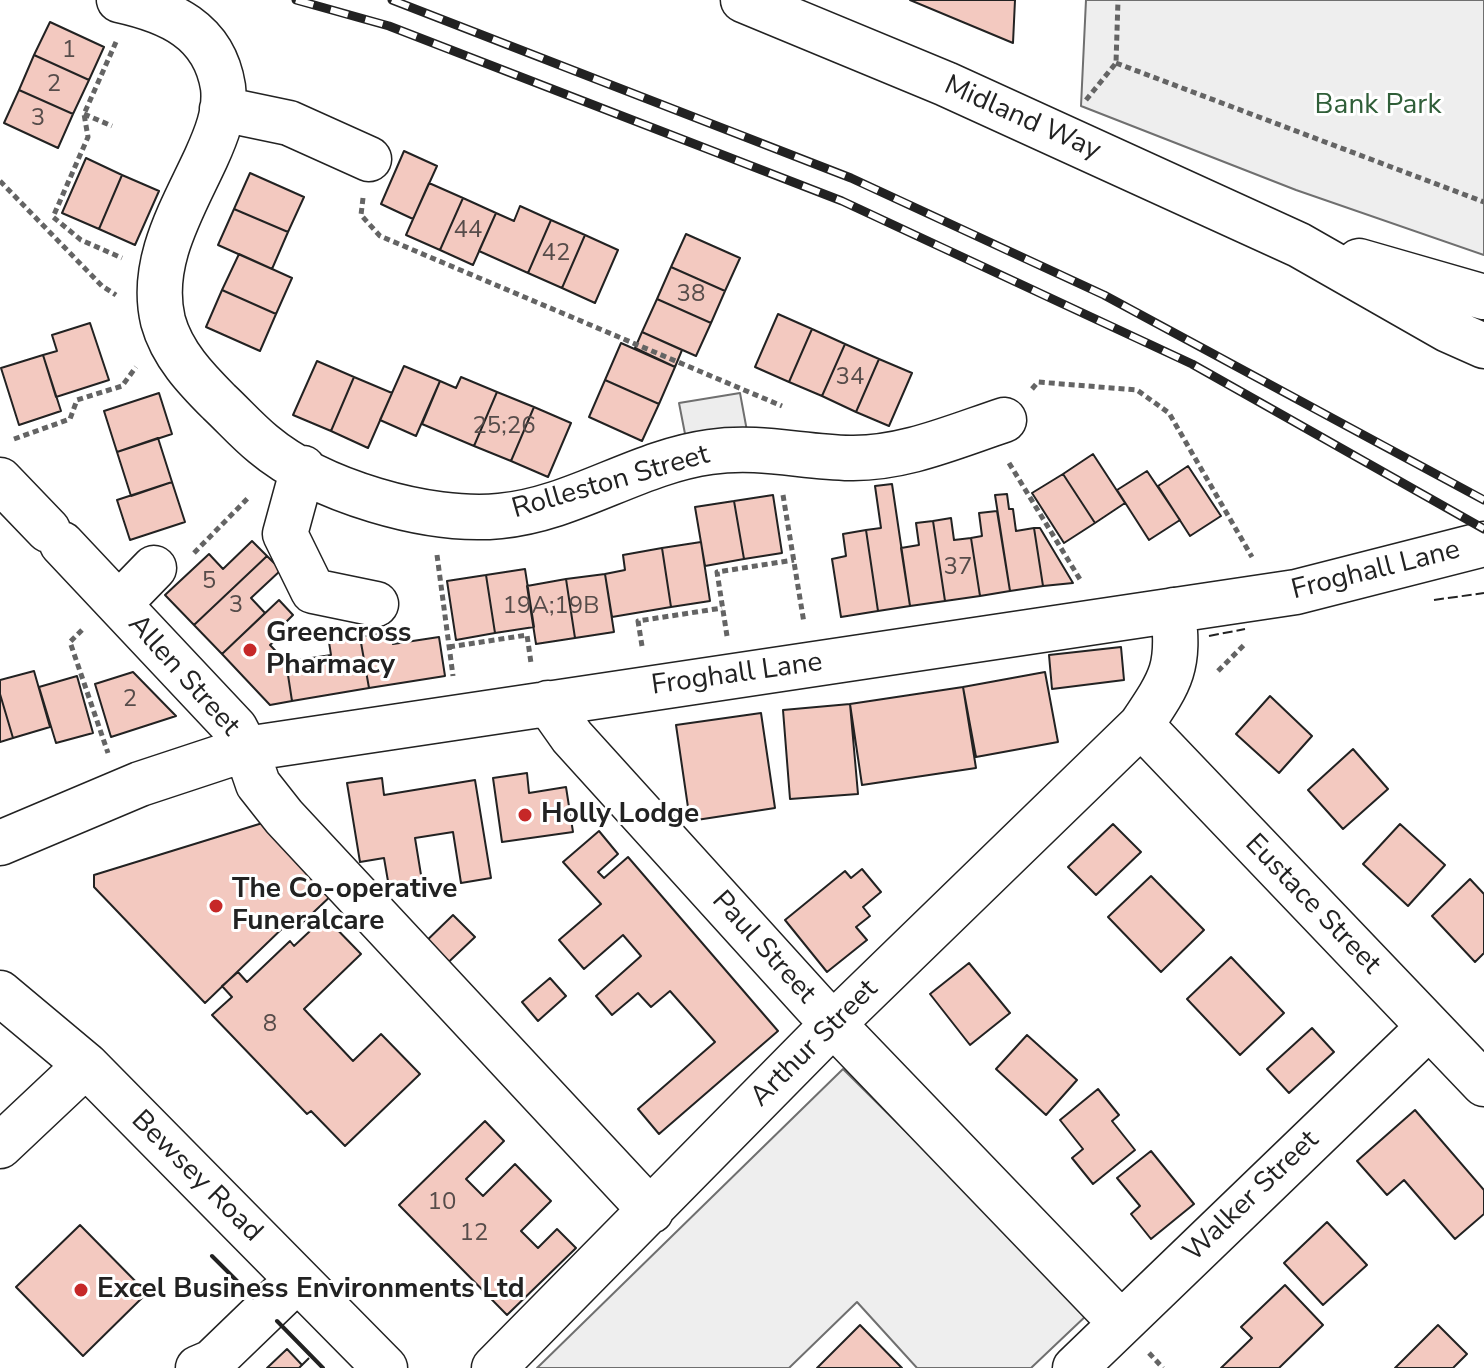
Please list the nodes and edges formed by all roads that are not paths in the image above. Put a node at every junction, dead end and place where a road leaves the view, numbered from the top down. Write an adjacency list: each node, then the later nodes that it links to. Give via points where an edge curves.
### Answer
1 (743, 0): 3 (main road, Midland Way)
2 (139, 3): 4 (main road, via 183,23 210,50 223,90)
3 (793, 10): 6 (main road, Midland Way)
4 (222, 109): 5 (main road, via 289,123); 10 (main road, Rolleston Street, via 217,132 164,252 161,302 178,356 200,383 264,445)
5 (369, 159)
6 (1299, 245): 7 (main road, Midland Way); 8 (main road, Midland Way)
7 (1484, 297)
8 (1484, 346)
9 (995, 422): 10 (main road, Rolleston Street, via 897,456 849,458 730,449 660,462 548,505 503,516 431,514 331,483)
10 (294, 464): 15 (main road, via 285,534 313,591)
11 (4, 476): 14 (main road, Allen Street)
12 (1484, 544): 16 (main road, Froghall Lane, via 1296,592)
13 (173, 561): 14 (main road, Allen Street)
14 (116, 601): 19 (main road, Allen Street, via 235,728)
15 (376, 604)
16 (1173, 610): 17 (main road, Froghall Lane); 18 (main road, Arthur Street, via 1175,664 1168,686)
17 (543, 703): 19 (main road, Froghall Lane); 23 (main road, Paul Street)
18 (1141, 725): 23 (main road, Arthur Street); 24 (main road, Eustace Street)
19 (246, 749): 20 (main road, Froghall Lane); 28 (main road, Allen Street, via 258,784 284,817)
20 (17, 835): 21 (main road)
21 (0, 864)
22 (0, 993): 25 (main road, Bewsey Road)
23 (833, 1024): 28 (main road, Arthur Street); 30 (main road, Paul Street)
24 (1429, 1027): 26 (main road, Eustace Street); 30 (main road, Walker Street)
25 (86, 1065): 27 (main road); 29 (main road, Bewsey Road)
26 (1484, 1084)
27 (0, 1146)
28 (651, 1211): 33 (main road, Arthur Street)
29 (297, 1280): 31 (main road); 32 (main road, Bewsey Road)
30 (1121, 1323): 34 (main road, Walker Street)
31 (209, 1366)
32 (385, 1368)
33 (494, 1368)
34 (1075, 1368)

